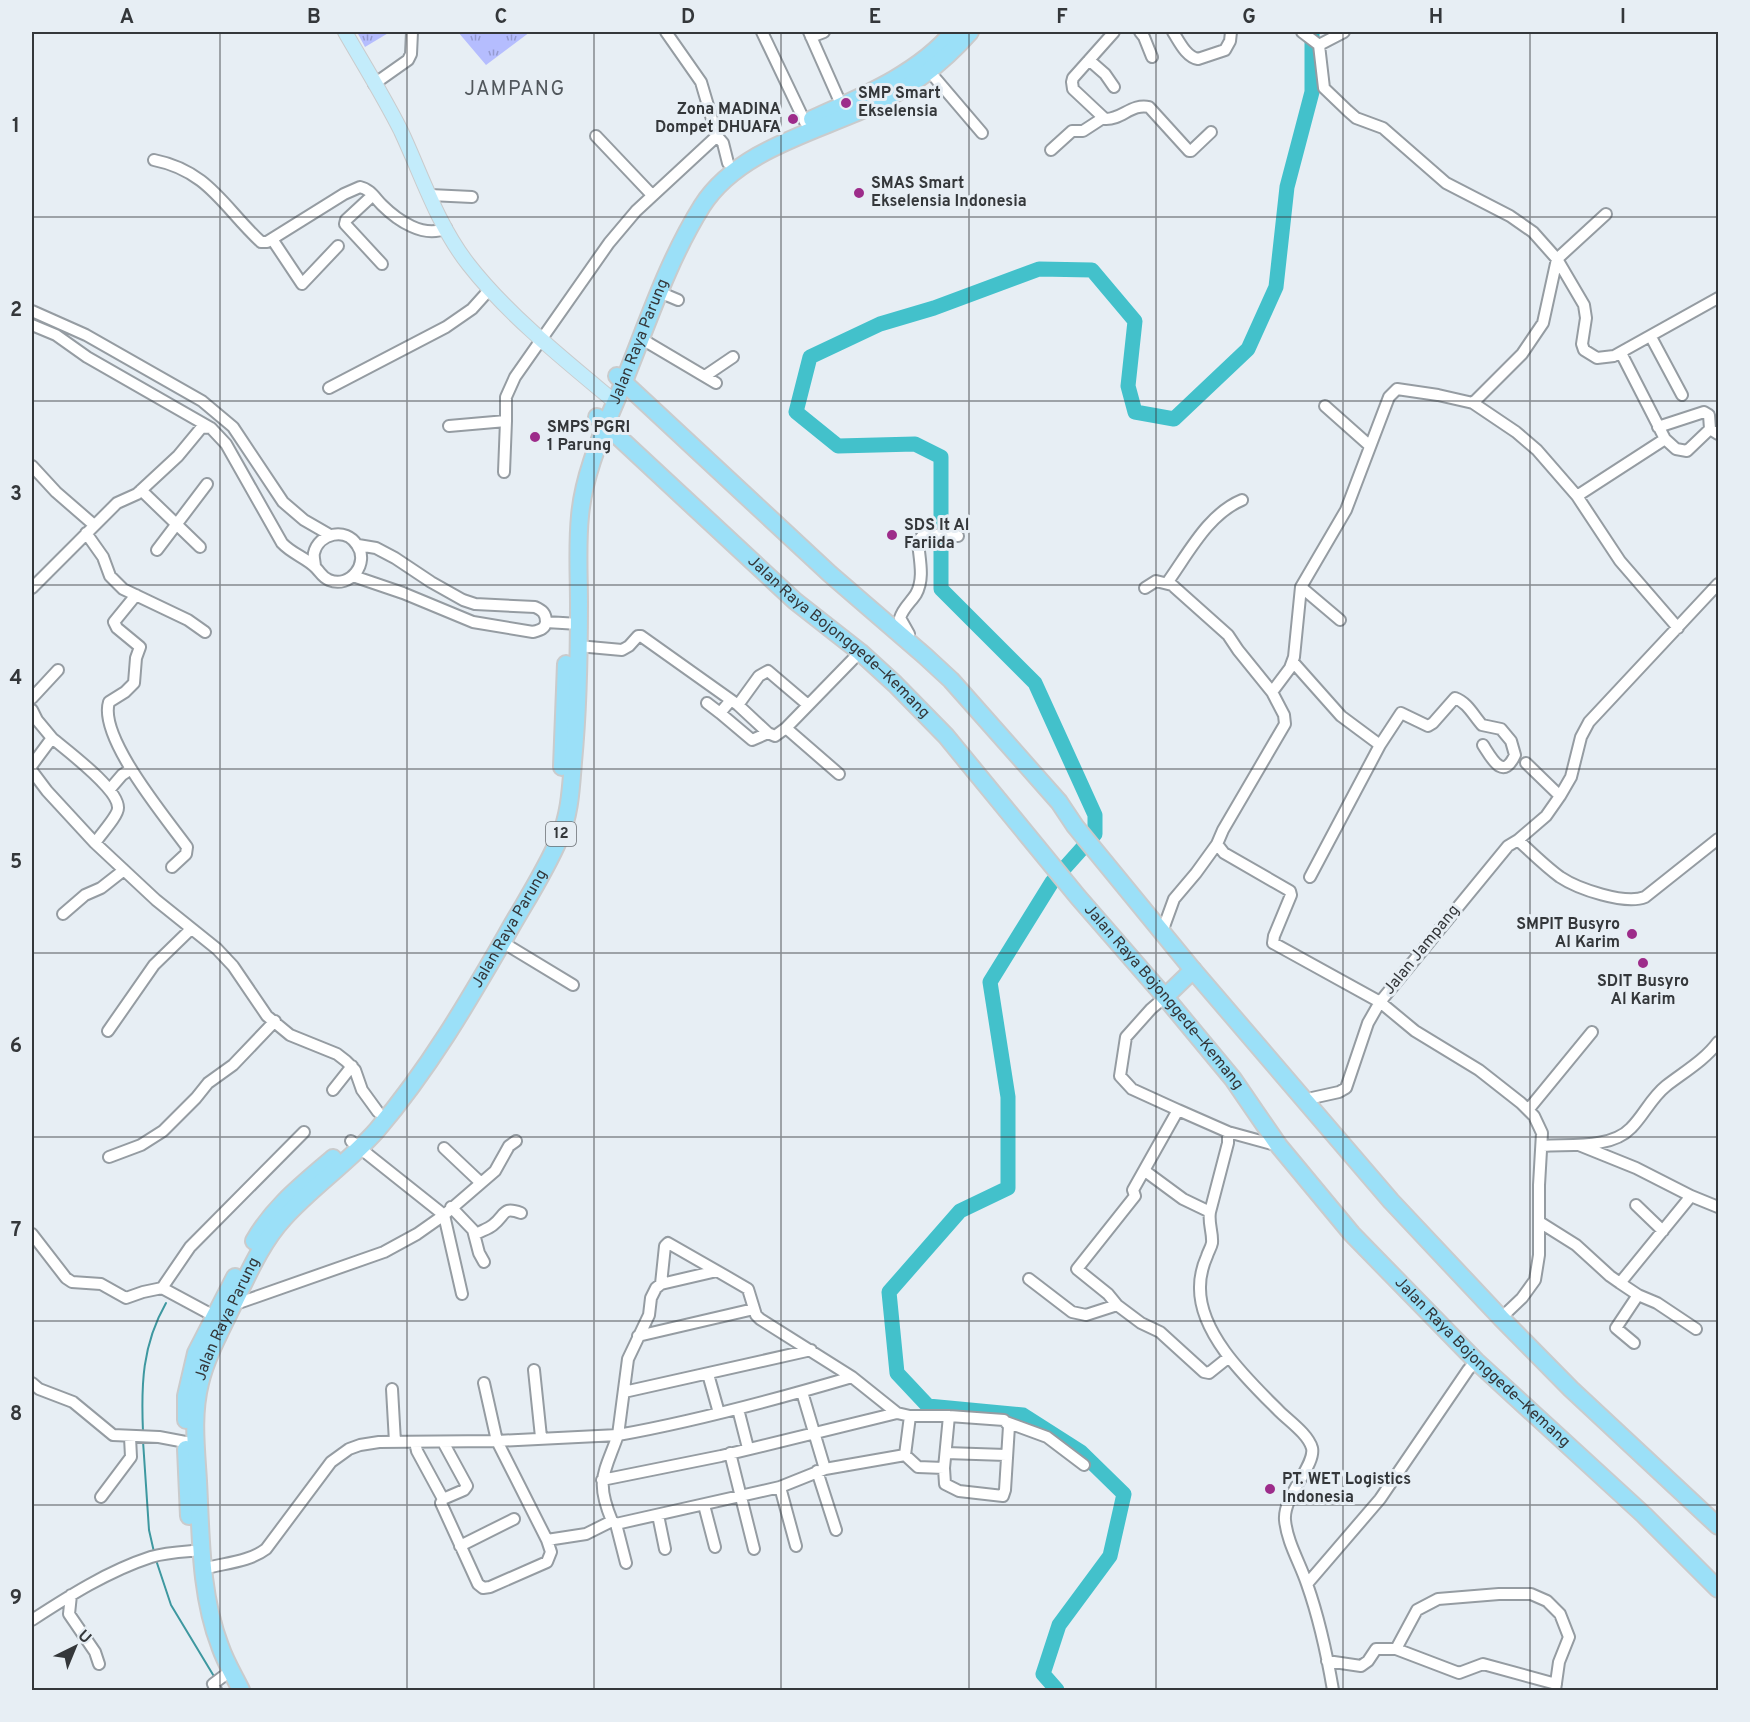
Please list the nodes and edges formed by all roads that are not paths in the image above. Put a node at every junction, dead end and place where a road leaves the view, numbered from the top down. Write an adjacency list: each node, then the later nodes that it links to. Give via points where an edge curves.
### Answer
1 (345, 32): 19 (main road)
2 (412, 32): 19 (street, via 408,60)
3 (666, 32): 27 (street, via 701,82)
4 (762, 32): 23 (street)
5 (824, 32): 14 (street)
6 (953, 32): 21 (highway, Jalan Raya Parung / 12, via 920,63)
7 (970, 32): 18 (highway, Jalan Raya Parung / 12)
8 (1114, 32): 17 (street)
9 (1140, 32): 16 (street)
10 (1173, 32): 11 (street, via 1193,59 1226,50)
11 (1231, 32)
12 (1302, 32): 15 (street)
13 (1344, 32): 15 (street)
14 (810, 34): 21 (street)
15 (1317, 43): 39 (street, via 1324,88 1348,111 1383,128 1446,183 1523,225)
16 (1152, 57)
17 (1089, 60): 20 (street); 22 (street, via 1073,78 1072,85)
18 (930, 72): 21 (highway, Jalan Raya Parung / 12, via 871,106); 25 (street)
19 (374, 84): 32 (main road)
20 (1114, 87)
21 (844, 111): 23 (highway, Jalan Raya Parung / 12); 42 (highway, Jalan Raya Parung / 12, via 746,164 716,187 691,225)
22 (1103, 118): 24 (street, via 1113,119 1137,107 1149,107 1189,151); 28 (street, via 1083,131 1072,131)
23 (805, 122): 30 (highway, Jalan Raya Parung / 12, via 762,142)
24 (1211, 132)
25 (982, 133)
26 (596, 136): 33 (street)
27 (720, 139): 30 (street); 33 (street)
28 (1051, 150)
29 (154, 160): 37 (street, via 171,163 205,182 259,241)
30 (728, 164): 55 (highway, Jalan Raya Parung / 12, via 702,189 678,226)
31 (373, 195): 36 (street, via 393,215 414,227 431,233); 37 (street, via 364,187 352,189); 40 (street, via 346,220 346,226)
32 (430, 195): 34 (street); 36 (main road)
33 (652, 195): 51 (street, via 609,243)
34 (472, 197)
35 (1605, 214): 39 (street)
36 (446, 228): 41 (main road)
37 (272, 239): 38 (street, via 301,284)
38 (338, 246)
39 (1557, 259): 52 (street, via 1585,310 1584,350 1604,359); 60 (street, via 1543,323 1522,354)
40 (382, 264)
41 (490, 289): 51 (main road); 57 (street, via 472,309 446,327)
42 (659, 292): 44 (street); 50 (highway, Jalan Raya Parung / 12)
43 (1719, 298): 49 (street)
44 (678, 300)
45 (32, 311): 46 (street)
46 (61, 324): 48 (street); 78 (street, via 202,401 233,427 283,502)
47 (32, 325): 48 (street)
48 (56, 336): 66 (street)
49 (1651, 337): 52 (street); 58 (street)
50 (640, 338): 54 (street); 55 (highway, Jalan Raya Parung / 12)
51 (542, 340): 59 (main road); 62 (street, via 515,377 506,397)
52 (1621, 353): 65 (street)
53 (733, 357): 54 (street)
54 (705, 376): 56 (street)
55 (620, 379): 59 (highway, Jalan Raya Parung / 12); 98 (highway)
56 (716, 383)
57 (328, 388)
58 (1682, 395)
59 (611, 399): 63 (highway, Jalan Raya Parung / 12)
60 (1473, 403): 69 (street, via 1394,390); 74 (street, via 1537,450)
61 (1325, 406): 69 (street)
62 (506, 421): 64 (street); 71 (street)
63 (601, 422): 95 (highway, Jalan Raya Parung / 12, via 580,461 570,514); 100 (highway, Jalan Raya Bojonggede—Kemang, via 795,601)
64 (449, 426)
65 (1658, 427): 67 (street, via 1704,412 1709,415); 68 (street)
66 (211, 428): 73 (street, via 202,427); 83 (street, via 226,444 282,543)
67 (1714, 432): 68 (street, via 1687,451 1676,449)
68 (1665, 439): 74 (street)
69 (1370, 446): 87 (street, via 1346,510)
70 (32, 466): 77 (street)
71 (504, 472)
72 (207, 484): 76 (street)
73 (141, 490): 76 (street); 77 (street, via 117,503)
74 (1577, 496): 96 (street, via 1620,561)
75 (1242, 500): 85 (street, via 1219,515)
76 (176, 524): 81 (street); 82 (street)
77 (90, 529): 88 (street); 90 (street, via 110,576)
78 (330, 535): 80 (street, via 350,537); 83 (street, via 316,548)
79 (958, 537): 98 (street, via 924,534 918,541 920,587 900,618 909,634)
80 (357, 545): 84 (street, via 362,556); 91 (street, via 376,548 446,592)
81 (200, 547)
82 (157, 550)
83 (315, 567): 84 (street, via 332,581)
84 (353, 576): 94 (street)
85 (1167, 583): 89 (street, via 1153,582); 103 (street, via 1220,627)
86 (1719, 584): 96 (street, Jalan Jampang)
87 (1301, 587): 93 (street); 101 (street)
88 (32, 588)
89 (1145, 588)
90 (136, 595): 97 (street); 117 (street, via 114,622 140,647 134,683 107,706 117,748)
91 (475, 604): 92 (street, via 535,607); 94 (street)
92 (546, 619): 94 (street, via 545,626 533,632); 95 (street)
93 (1340, 620)
94 (473, 622)
95 (573, 624): 99 (highway, Jalan Raya Parung / 12); 146 (highway, Jalan Raya Parung / 12, via 562,788 553,830 438,1029)
96 (1678, 628): 121 (street, Jalan Jampang, via 1589,722 1571,777)
97 (205, 632)
98 (906, 640): 131 (highway, via 970,701 1059,802)
99 (578, 646): 105 (street, via 622,650 641,636); 132 (highway, Jalan Raya Parung / 12, via 576,736 562,832)
100 (860, 652): 107 (street); 135 (highway, Jalan Raya Bojonggede—Kemang, via 946,736)
101 (1293, 662): 103 (street); 113 (street, via 1341,716)
102 (58, 670): 104 (street)
103 (1272, 692): 125 (street, via 1285,724)
104 (32, 698)
105 (734, 702): 107 (street, via 768,671); 109 (street); 111 (street)
106 (707, 703): 109 (street)
107 (808, 705): 110 (street)
108 (32, 710): 112 (street)
109 (720, 713): 111 (street, via 752,740)
110 (786, 728): 111 (street, via 775,736); 119 (street)
111 (768, 733)
112 (52, 738): 116 (street); 120 (street)
113 (1380, 745): 114 (street, via 1401,713 1428,726 1455,698 1482,725 1502,729 1515,755 1509,765 1500,767); 128 (street)
114 (1483, 745)
115 (1526, 763): 121 (street)
116 (32, 765)
117 (131, 769): 120 (street); 126 (street, via 187,847 186,854)
118 (32, 771): 124 (street)
119 (838, 774)
120 (110, 789): 124 (street, via 118,810)
121 (1560, 796): 123 (street, Jalan Jampang, via 1546,816)
122 (1719, 838): 123 (street, via 1645,897 1633,901 1568,882)
123 (1518, 840): 136 (street, Jalan Jampang, via 1508,846)
124 (95, 843): 127 (street)
125 (1217, 844): 131 (street, via 1174,899); 136 (street, via 1224,853 1290,891 1274,944)
126 (172, 867)
127 (124, 870): 129 (street); 130 (street)
128 (1310, 877)
129 (63, 914)
130 (191, 929): 137 (street, via 233,966); 138 (street, via 154,965)
131 (1162, 932): 133 (highway)
132 (502, 942): 134 (street); 151 (highway, Jalan Raya Parung / 12, via 419,1077)
133 (1192, 970): 135 (highway); 180 (highway, via 1391,1201)
134 (573, 985)
135 (1165, 997): 144 (street, via 1126,1037 1120,1076 1132,1089); 152 (highway, Jalan Raya Bojonggede—Kemang, via 1233,1080)
136 (1380, 1002): 143 (street, via 1368,1023 1346,1088); 145 (street, Jalan Jampang, via 1415,1031 1479,1070)
137 (274, 1021): 141 (street, via 290,1035 337,1054); 155 (street, via 163,1131 141,1145)
138 (108, 1031)
139 (1592, 1032): 145 (street)
140 (1719, 1042): 150 (street, via 1655,1095 1626,1132 1601,1143)
141 (354, 1068): 142 (street); 146 (street, via 362,1090)
142 (333, 1090)
143 (1312, 1098)
144 (1178, 1110): 148 (street); 156 (street)
145 (1528, 1110): 153 (street, Jalan Jampang, via 1538,1123)
146 (378, 1112): 151 (highway, Jalan Raya Parung / 12)
147 (304, 1132): 173 (street, via 190,1246)
148 (1228, 1132): 152 (street); 162 (street)
149 (516, 1141): 157 (street, via 495,1171)
150 (1574, 1143): 153 (street); 158 (street)
151 (355, 1145): 161 (street); 176 (highway, Jalan Raya Parung / 12, via 283,1220 245,1277); 179 (highway, Jalan Raya Parung / 12, via 271,1214)
152 (1279, 1146): 186 (highway, Jalan Raya Bojonggede—Kemang, via 1352,1234)
153 (1543, 1146): 164 (street, Jalan Jampang)
154 (444, 1148): 157 (street)
155 (108, 1156)
156 (1145, 1171): 162 (street, via 1183,1199); 177 (street, via 1133,1190 1135,1196 1077,1269)
157 (480, 1182): 161 (street)
158 (1691, 1196): 160 (street); 165 (street)
159 (1636, 1205): 165 (street)
160 (1719, 1207)
161 (447, 1211): 167 (street); 174 (street); 176 (street, via 384,1252)
162 (1210, 1212): 185 (street, via 1212,1243 1200,1286 1201,1304)
163 (521, 1213): 167 (street, via 512,1209 504,1212 495,1224)
164 (1541, 1222): 171 (street); 180 (street, Jalan Jampang, via 1535,1280)
165 (1663, 1231): 171 (street)
166 (32, 1234): 173 (street, via 72,1282 101,1284 126,1298 143,1292)
167 (476, 1234): 168 (street)
168 (484, 1262)
169 (717, 1271): 172 (street); 172 (street, via 668,1243); 178 (street, via 747,1288)
170 (1029, 1279): 177 (street, via 1072,1312 1086,1316)
171 (1620, 1282): 175 (street)
172 (660, 1284): 182 (street)
173 (167, 1292): 179 (street)
174 (462, 1294)
175 (1638, 1295): 181 (street); 183 (street, via 1616,1328)
176 (233, 1305): 209 (highway, Jalan Raya Parung / 12, via 199,1385)
177 (1117, 1305): 185 (street, via 1160,1332 1207,1374)
178 (754, 1309): 182 (street); 184 (street, via 760,1319)
179 (214, 1316): 209 (highway, Jalan Raya Parung / 12, via 196,1353 188,1382)
180 (1501, 1318): 227 (highway, via 1571,1389)
181 (1696, 1329)
182 (638, 1336): 193 (street, via 628,1359)
183 (1634, 1342)
184 (811, 1350): 188 (street); 189 (street)
185 (1229, 1357): 238 (street, via 1308,1440 1312,1449 1311,1460 1291,1495 1285,1519)
186 (1476, 1361): 238 (street, via 1380,1499); 239 (highway, Jalan Raya Bojonggede—Kemang)
187 (534, 1370): 204 (street)
188 (708, 1374): 193 (street); 196 (street)
189 (852, 1377): 194 (street); 197 (street)
190 (32, 1383): 203 (street, via 73,1402 113,1435)
191 (484, 1383): 205 (street)
192 (392, 1389): 206 (street)
193 (624, 1392): 202 (street)
194 (802, 1392): 195 (street); 201 (street)
195 (738, 1409): 196 (street); 210 (street)
196 (719, 1413): 202 (street)
197 (897, 1413): 198 (street); 201 (street)
198 (910, 1416): 199 (street); 213 (street)
199 (949, 1416): 200 (street); 211 (street)
200 (1006, 1422): 214 (street); 215 (street, via 1047,1437)
201 (814, 1432): 210 (street); 217 (street)
202 (618, 1435): 204 (street); 218 (street)
203 (140, 1436): 209 (street); 221 (street, via 131,1457)
204 (541, 1437): 205 (street)
205 (497, 1441): 208 (street); 229 (street)
206 (395, 1442): 207 (street); 237 (street, via 360,1445 338,1455 266,1549 250,1559)
207 (415, 1442): 208 (street); 222 (street)
208 (443, 1442): 222 (street, via 467,1486)
209 (191, 1443): 235 (highway, Jalan Raya Parung / 12, via 186,1483); 237 (highway, Jalan Raya Parung / 12)
210 (748, 1448): 212 (street)
211 (946, 1453): 214 (street); 216 (street)
212 (730, 1454): 218 (street); 220 (street)
213 (905, 1455): 216 (street, via 918,1467); 217 (street)
214 (1006, 1455): 216 (street, via 1005,1490 1001,1496 947,1486)
215 (1084, 1465)
216 (944, 1468)
217 (821, 1470): 219 (street); 228 (street)
218 (602, 1480): 226 (street, via 603,1500)
219 (780, 1487): 220 (street); 231 (street)
220 (740, 1496): 223 (street); 234 (street)
221 (101, 1497)
222 (443, 1499): 230 (street, via 441,1503)
223 (704, 1505): 224 (street); 232 (street)
224 (658, 1515): 226 (street); 233 (street)
225 (514, 1519): 230 (street)
226 (614, 1522): 229 (street, via 586,1534); 236 (street)
227 (1719, 1526)
228 (836, 1530)
229 (547, 1540): 230 (street, via 551,1552 547,1562 483,1588)
230 (460, 1546)
231 (796, 1546)
232 (715, 1547)
233 (665, 1548)
234 (754, 1549)
235 (192, 1551): 240 (street, via 154,1557); 245 (highway, Jalan Raya Parung / 12, via 203,1621)
236 (626, 1563)
237 (203, 1569): 247 (highway, Jalan Raya Parung / 12, via 220,1647)
238 (1307, 1584): 243 (street)
239 (1719, 1588)
240 (71, 1595): 241 (street); 244 (street, via 69,1614)
241 (32, 1620)
242 (1396, 1649): 243 (street, via 1376,1649 1361,1666); 246 (street, via 1459,1673 1483,1664); 246 (street, via 1417,1610 1438,1599 1531,1594 1547,1601 1560,1614 1569,1637 1559,1662)
243 (1327, 1661): 248 (street)
244 (99, 1664)
245 (221, 1684)
246 (1556, 1687)
247 (241, 1690)
248 (1333, 1690)

